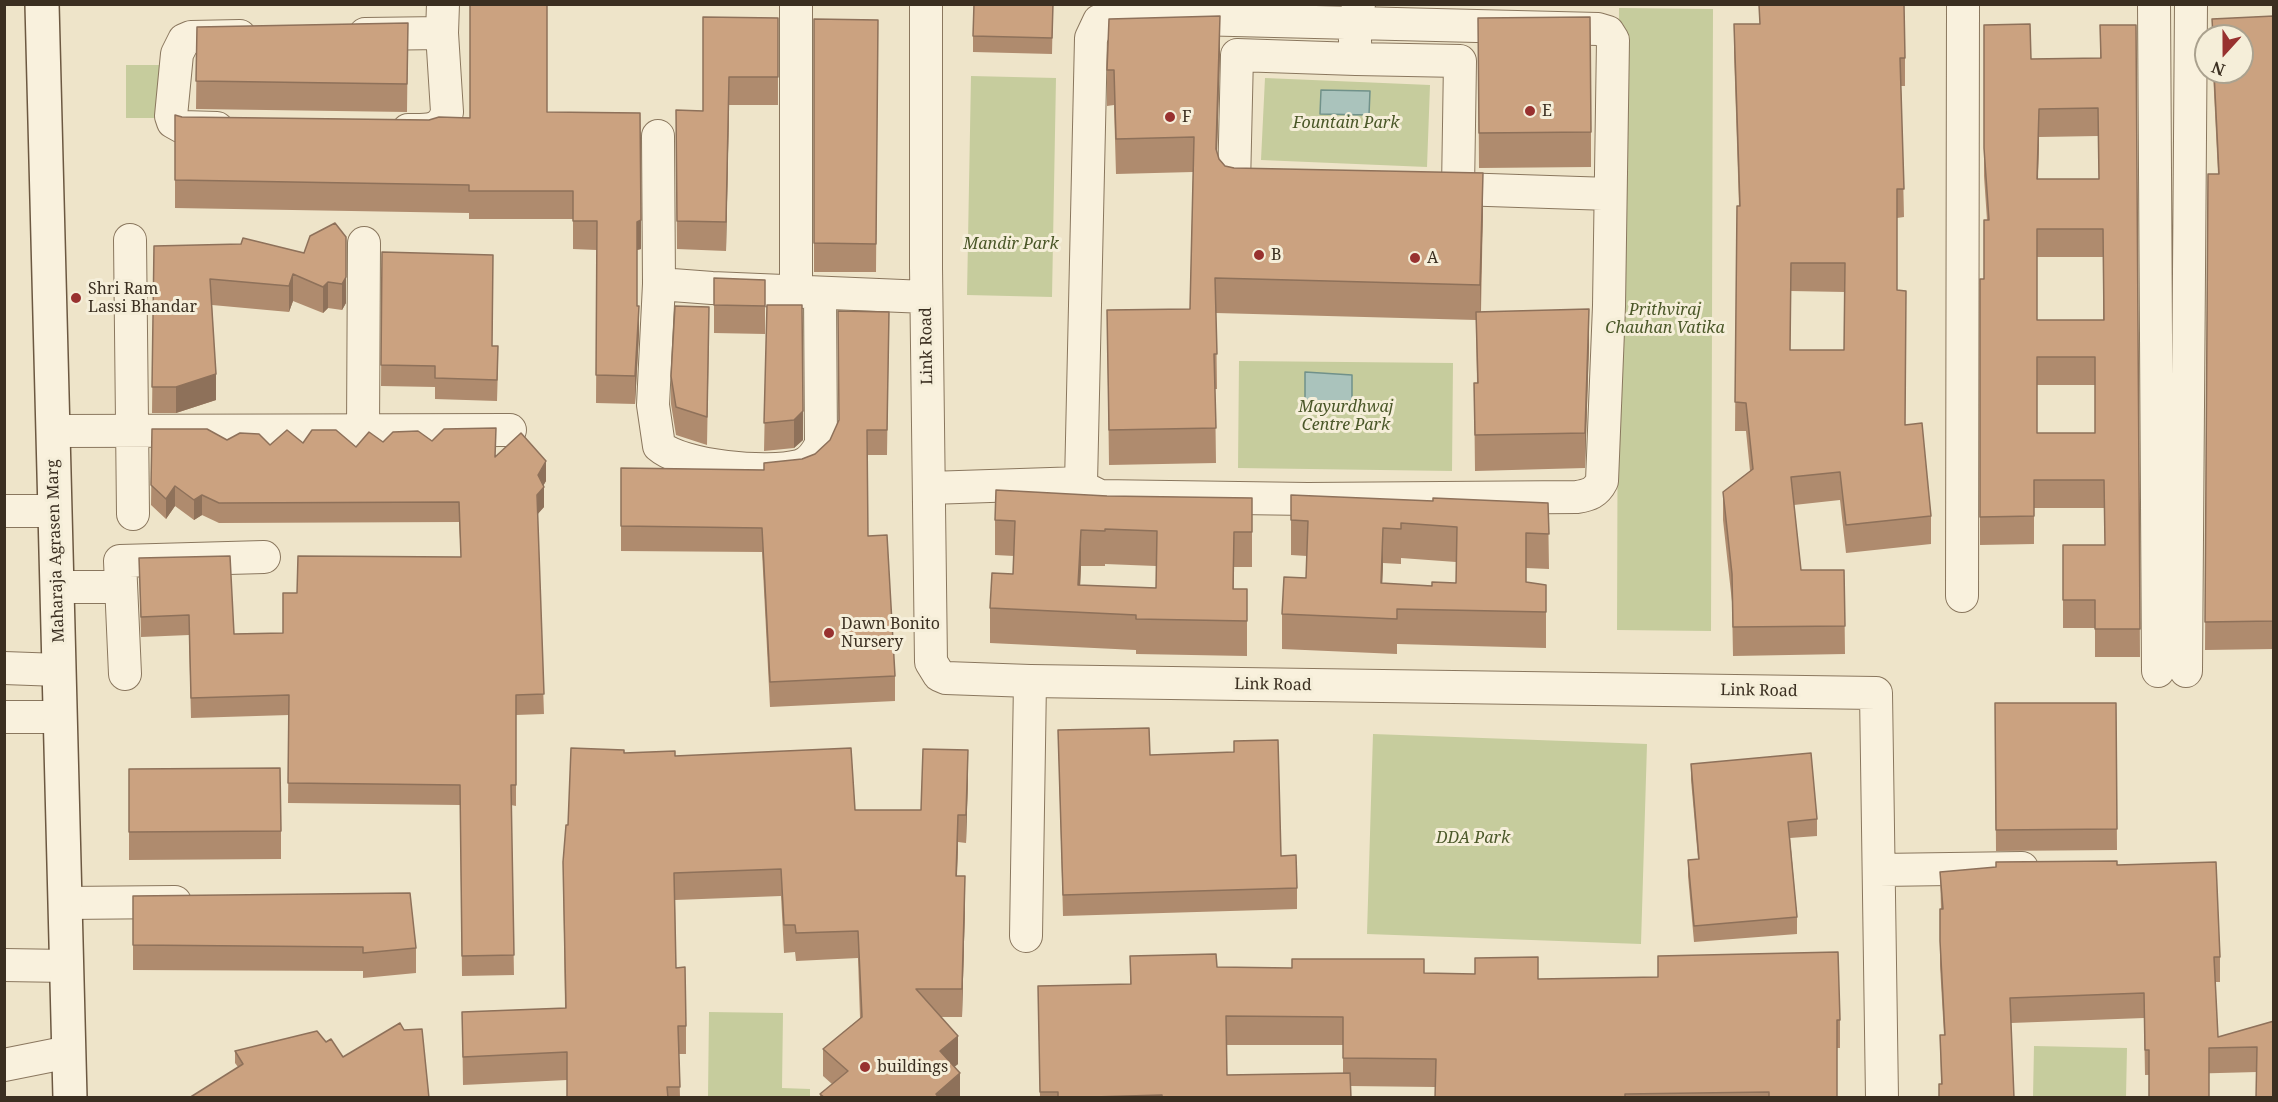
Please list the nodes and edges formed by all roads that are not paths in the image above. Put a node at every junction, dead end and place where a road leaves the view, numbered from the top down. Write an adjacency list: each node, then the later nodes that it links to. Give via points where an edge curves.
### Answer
1 (42, 4): 25 (street, Maharaja Agrasen Marg)
2 (796, 4): 22 (street)
3 (926, 4): 23 (street, Link Road)
4 (1964, 4): 36 (street)
5 (2154, 4): 6 (street, via 2172,671)
6 (2191, 4)
7 (1356, 13): 11 (street); 18 (street, via 1608,32 1613,40); 28 (street, via 1113,17 1099,21 1091,38)
8 (443, 19): 9 (street); 13 (street, via 445,119 429,130)
9 (334, 35)
10 (263, 36): 12 (street, via 191,37 184,40 177,54 173,122 182,127)
11 (1356, 59): 15 (street, via 1237,55 1234,184); 17 (street, via 1460,62)
12 (241, 128)
13 (382, 130)
14 (658, 136): 21 (street)
15 (1293, 186)
16 (1399, 188): 17 (street)
17 (1458, 189): 18 (street)
18 (1610, 194): 28 (street, via 1602,481 1591,494 1320,499 1100,496 1089,493)
19 (130, 240): 27 (street)
20 (364, 243): 26 (street)
21 (659, 284): 22 (street); 22 (street, via 652,405 658,446 666,452 736,468 800,466 815,456 821,444)
22 (808, 293): 23 (street)
23 (926, 297): 29 (street, Link Road)
24 (510, 430): 26 (street)
25 (53, 431): 27 (street); 31 (street, Maharaja Agrasen Marg)
26 (363, 431): 27 (street)
27 (131, 432): 32 (street)
28 (1081, 483): 29 (street)
29 (929, 488): 40 (street, Link Road, via 934,669 946,678)
30 (4, 511): 31 (street)
31 (55, 511): 34 (street, Maharaja Agrasen Marg)
32 (133, 514)
33 (264, 557): 35 (street, via 120,561)
34 (58, 587): 35 (street); 38 (street, Maharaja Agrasen Marg)
35 (121, 587): 39 (street)
36 (1962, 596)
37 (4, 668): 38 (street)
38 (59, 670): 42 (street, Maharaja Agrasen Marg)
39 (125, 674)
40 (1030, 681): 44 (street, Link Road, via 1876,693); 47 (street)
41 (4, 717): 42 (street)
42 (60, 717): 46 (street, Maharaja Agrasen Marg)
43 (2055, 868): 44 (street)
44 (1879, 870): 53 (street, Link Road)
45 (203, 902): 46 (street)
46 (65, 903): 49 (street, Maharaja Agrasen Marg)
47 (1026, 936)
48 (4, 965): 49 (street)
49 (67, 966): 50 (street, Maharaja Agrasen Marg)
50 (69, 1052): 51 (street); 52 (street, Maharaja Agrasen Marg)
51 (4, 1065)
52 (70, 1098)
53 (1882, 1098)

